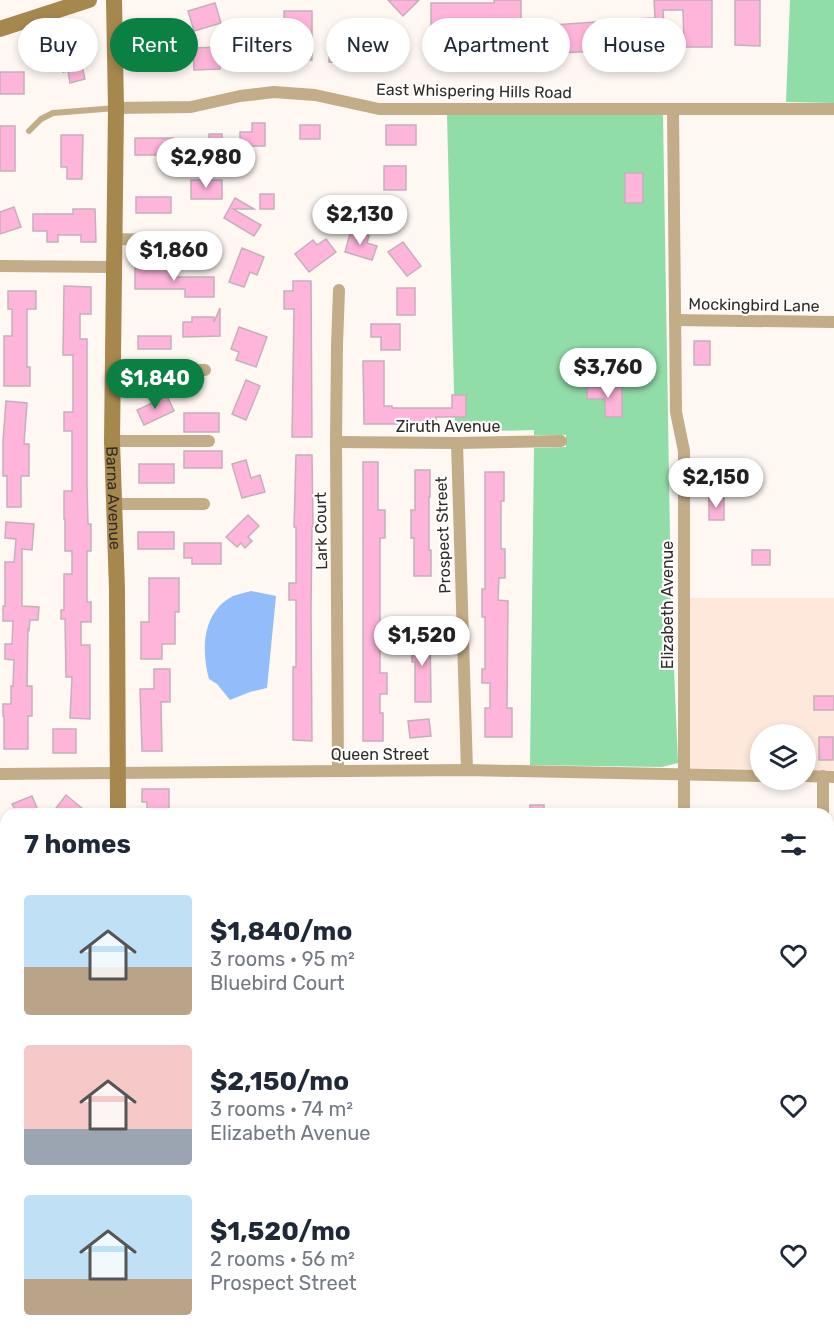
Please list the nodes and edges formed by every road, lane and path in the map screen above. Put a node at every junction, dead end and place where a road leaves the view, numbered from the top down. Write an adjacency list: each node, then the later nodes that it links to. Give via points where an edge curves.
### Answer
1 (90, 0): 3 (street)
2 (114, 0): 5 (street, Barna Avenue)
3 (63, 4): 4 (street)
4 (0, 29)
5 (116, 108): 6 (street, East Whispering Hills Road, via 191,107 274,92 315,95 379,109); 8 (lane, via 53,113); 9 (street, Barna Avenue)
6 (673, 109): 7 (street, East Whispering Hills Road); 14 (street, Elizabeth Avenue)
7 (834, 110)
8 (29, 131)
9 (114, 239): 10 (street); 12 (street, Barna Avenue)
10 (206, 241)
11 (0, 266): 12 (street)
12 (114, 267): 17 (street, Barna Avenue)
13 (339, 291): 21 (street, Lark Court)
14 (675, 320): 15 (street, Mockingbird Lane); 29 (street, Elizabeth Avenue, via 676,412 684,451)
15 (833, 322)
16 (205, 370): 17 (street)
17 (113, 371): 18 (street, Barna Avenue)
18 (112, 441): 19 (street); 23 (street, Barna Avenue)
19 (209, 441)
20 (561, 441): 22 (street, Ziruth Avenue)
21 (336, 442): 22 (street, Ziruth Avenue); 26 (street, Lark Court)
22 (457, 443): 25 (street, Prospect Street)
23 (114, 504): 24 (street); 28 (street, Barna Avenue)
24 (204, 504)
25 (467, 770): 26 (street, Queen Street); 29 (street, Queen Street)
26 (338, 771): 28 (street, Queen Street)
27 (0, 774): 28 (street, Queen Street)
28 (119, 774): 32 (street, Barna Avenue)
29 (684, 775): 30 (street, Queen Street); 33 (street, Elizabeth Avenue)
30 (750, 776)
31 (828, 777): 34 (street)
32 (118, 808)
33 (684, 808)
34 (824, 808)

